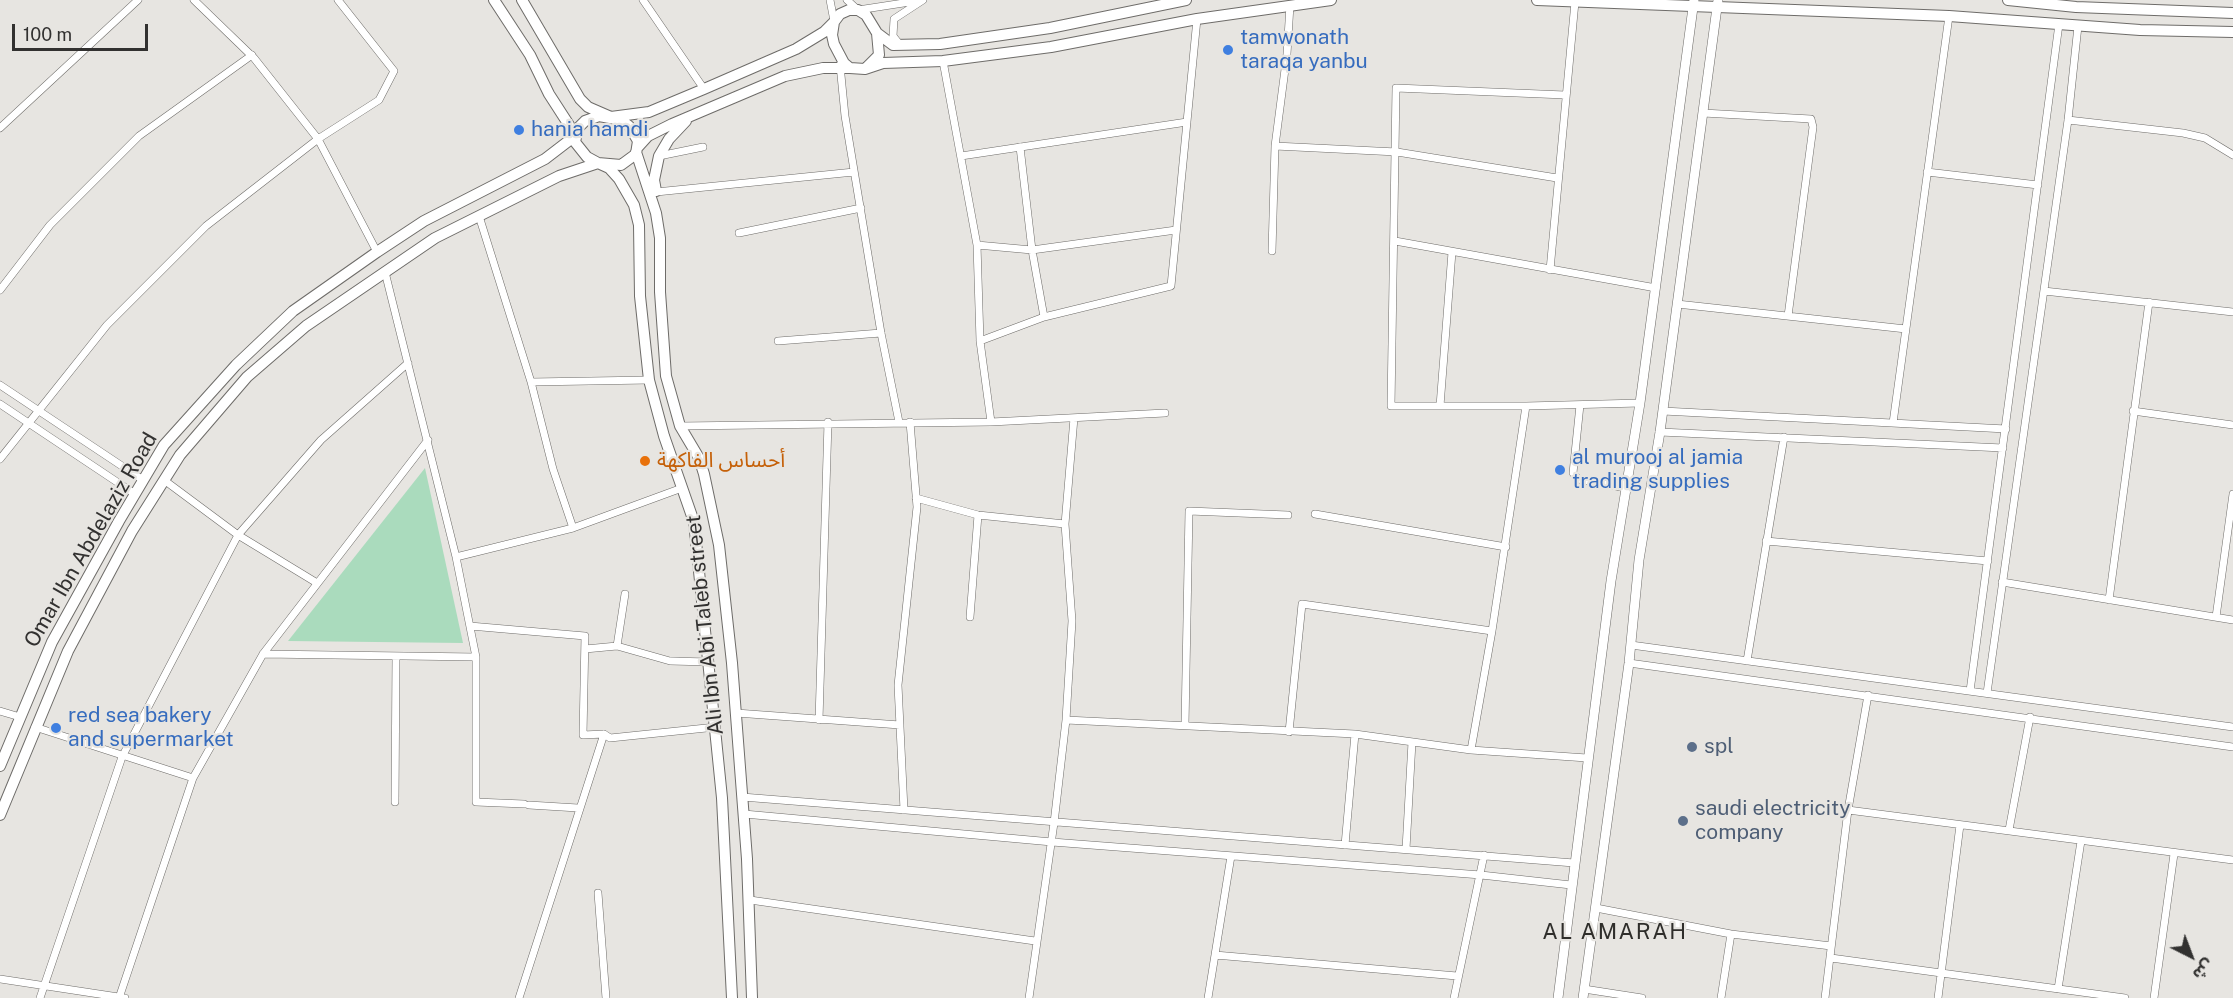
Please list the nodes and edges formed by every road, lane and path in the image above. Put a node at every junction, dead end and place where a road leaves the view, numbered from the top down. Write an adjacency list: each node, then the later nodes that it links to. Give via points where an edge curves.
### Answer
1 (138, 0): 39 (street)
2 (194, 0): 28 (street)
3 (338, 0): 40 (street, via 394,71 379,100)
4 (494, 0): 41 (main road, via 530,55)
5 (522, 0): 36 (main road, via 580,99)
6 (643, 0): 32 (street)
7 (830, 0): 22 (street)
8 (847, 0): 18 (street)
9 (924, 0): 18 (street); 27 (street, via 894,19 893,36)
10 (1186, 0): 27 (main road, via 1050,28 940,44)
11 (1331, 0): 17 (main road)
12 (1537, 0): 14 (main road)
13 (2008, 0): 19 (main road, via 2076,7)
14 (1575, 2): 15 (main road); 33 (street)
15 (1693, 4): 16 (main road); 69 (street)
16 (1718, 4): 20 (main road); 35 (street)
17 (1290, 5): 21 (main road); 42 (street)
18 (858, 10): 22 (main road, via 840,14); 26 (main road, via 872,21)
19 (2233, 13)
20 (1949, 16): 23 (main road); 52 (street)
21 (1197, 19): 29 (main road); 38 (street)
22 (834, 22): 30 (main road, via 832,35); 32 (main road, via 796,49)
23 (2059, 24): 24 (main road); 54 (street)
24 (2078, 26): 25 (main road); 37 (street)
25 (2233, 32)
26 (877, 33): 27 (main road); 31 (main road, via 879,55)
27 (900, 45)
28 (252, 55): 40 (street); 70 (street, via 139,136 50,225)
29 (943, 61): 31 (main road, via 883,63); 49 (street)
30 (844, 67): 31 (main road); 34 (main road, via 785,75); 51 (street, via 844,116)
31 (865, 69)
32 (704, 89): 36 (main road, via 650,112)
33 (1564, 95): 46 (street, via 1396,88); 53 (street)
34 (700, 112): 45 (main road, via 648,136); 48 (main road, via 675,131)
35 (1703, 113): 73 (street); 75 (street, via 1811,119)
36 (611, 117): 41 (main road, via 585,121); 45 (main road, via 628,126 638,141)
37 (2068, 120): 47 (street, via 2205,138); 71 (street)
38 (1187, 122): 44 (street); 59 (street)
39 (0, 129)
40 (318, 139): 64 (street); 90 (street, via 206,226 107,325)
41 (575, 139): 50 (main road, via 587,157); 64 (main road, Omar Ibn Abdelaziz Road, via 545,159 433,216)
42 (1275, 146): 46 (street); 65 (street)
43 (703, 147): 48 (street)
44 (1020, 147): 49 (street); 63 (street)
45 (637, 150): 50 (main road, via 621,165); 57 (main road, Ali Ibn Abi Taleb street)
46 (1397, 152): 53 (street); 61 (street)
47 (2233, 155)
48 (659, 156): 55 (main road)
49 (961, 156): 62 (street)
50 (598, 163): 58 (main road, Omar Ibn Abdelaziz Road, via 559,176); 82 (main road, Ali Ibn Abi Taleb street, via 609,168 629,193 639,225 640,296)
51 (854, 172): 55 (street); 56 (street)
52 (1927, 172): 54 (street); 77 (street)
53 (1557, 178): 67 (street)
54 (2038, 185): 103 (street)
55 (656, 192): 57 (main road)
56 (861, 208): 60 (street); 78 (street)
57 (656, 213): 102 (main road, Ali Ibn Abi Taleb street, via 666,376)
58 (479, 216): 68 (main road, Omar Ibn Abdelaziz Road, via 435,238); 83 (street)
59 (1176, 230): 63 (street); 76 (street, via 1171,286)
60 (739, 233)
61 (1395, 241): 66 (street); 88 (street, via 1390,406)
62 (977, 245): 63 (street); 79 (street)
63 (1032, 249): 76 (street)
64 (377, 252): 109 (main road, Omar Ibn Abdelaziz Road, via 292,310 164,445)
65 (1272, 252)
66 (1452, 252): 67 (street); 88 (street)
67 (1550, 270): 69 (street)
68 (385, 272): 81 (street); 110 (main road, Omar Ibn Abdelaziz Road, via 306,326 247,378 180,455)
69 (1656, 288): 86 (street)
70 (0, 290)
71 (2044, 291): 72 (street); 126 (street)
72 (2149, 302): 74 (street); 92 (street)
73 (1677, 304): 75 (street); 91 (street)
74 (2233, 312)
75 (1788, 316): 77 (street)
76 (1044, 317): 79 (street)
77 (1906, 329): 100 (street)
78 (881, 333): 80 (street); 96 (street)
79 (980, 341): 98 (street)
80 (778, 342)
81 (408, 363): 106 (street); 121 (street, via 321,440)
82 (649, 380): 83 (street); 111 (main road, Ali Ibn Abi Taleb street)
83 (531, 382): 120 (street)
84 (0, 385): 90 (street)
85 (0, 404): 99 (street)
86 (1640, 404): 87 (street); 112 (street)
87 (1580, 405): 89 (street); 112 (street, via 1573,473 1578,479)
88 (1440, 406): 89 (street)
89 (1526, 406): 123 (street)
90 (40, 411): 99 (street); 109 (street)
91 (1663, 411): 100 (street); 104 (street)
92 (2133, 411): 101 (street); 129 (street)
93 (1165, 413): 94 (street)
94 (1074, 418): 98 (street); 119 (street)
95 (828, 422): 96 (street); 102 (street); 151 (street)
96 (899, 422): 97 (street)
97 (910, 422): 98 (street); 115 (street)
98 (991, 422)
99 (29, 423): 108 (street); 113 (street)
100 (1893, 423): 103 (street)
101 (2233, 425)
102 (680, 426): 148 (main road, Ali Ibn Abi Taleb street, via 699,458 713,509)
103 (2006, 429): 107 (street)
104 (1660, 432): 105 (street); 135 (street, via 1639,560)
105 (1784, 438): 107 (street); 122 (street)
106 (428, 441): 124 (street); 127 (street)
107 (2004, 448): 125 (street)
108 (0, 459)
109 (143, 480): 113 (main road, Omar Ibn Abdelaziz Road)
110 (164, 480): 121 (street); 157 (main road, Omar Ibn Abdelaziz Road, via 68,651)
111 (682, 488): 120 (street); 142 (main road, Ali Ibn Abi Taleb street, via 694,522)
112 (1626, 488): 165 (street)
113 (135, 494): 149 (main road, Omar Ibn Abdelaziz Road, via 52,642)
114 (2233, 494): 131 (street)
115 (916, 498): 117 (street); 153 (street, via 898,686)
116 (1316, 514): 123 (street)
117 (978, 515): 119 (street); 130 (street)
118 (1288, 515): 154 (street, via 1189,511)
119 (1065, 524): 152 (street, via 1072,621)
120 (573, 528): 124 (street)
121 (238, 535): 127 (street); 164 (street)
122 (1766, 541): 125 (street); 141 (street)
123 (1506, 547): 134 (street)
124 (456, 557): 133 (street)
125 (1988, 561): 144 (street)
126 (2002, 582): 129 (street); 145 (street)
127 (317, 583): 138 (street)
128 (625, 594): 136 (street)
129 (2109, 600): 131 (street)
130 (970, 617)
131 (2216, 617): 132 (street)
132 (2233, 620)
133 (470, 626): 137 (street, via 585,636); 140 (street)
134 (1492, 631): 158 (street, via 1302,603); 163 (street)
135 (1631, 645): 141 (street); 143 (street)
136 (617, 646): 137 (street); 142 (street, via 670,660)
137 (585, 649): 159 (street, via 583,735)
138 (263, 654): 139 (street); 167 (street)
139 (396, 656): 140 (street); 169 (street)
140 (476, 657): 170 (street, via 476,802)
141 (1747, 661): 144 (street)
142 (709, 662): 155 (main road, Ali Ibn Abi Taleb street)
143 (1629, 663): 146 (street); 191 (street)
144 (1970, 691): 145 (street)
145 (1987, 693): 156 (street)
146 (1868, 695): 150 (street); 172 (street)
147 (0, 711): 149 (street)
148 (736, 713): 151 (street); 168 (main road, Ali Ibn Abi Taleb street)
149 (20, 717): 166 (main road, Omar Ibn Abdelaziz Road)
150 (2030, 717): 162 (street); 177 (street)
151 (819, 720): 153 (street)
152 (1065, 720): 154 (street); 175 (street)
153 (900, 725): 171 (street)
154 (1185, 725): 158 (street)
155 (716, 726): 159 (street, via 610,738); 208 (main road, Ali Ibn Abi Taleb street)
156 (2233, 726)
157 (35, 727): 164 (street); 174 (main road, Omar Ibn Abdelaziz Road)
158 (1289, 732): 160 (street)
159 (604, 734): 170 (street)
160 (1355, 734): 161 (street); 180 (street)
161 (1412, 742): 163 (street); 181 (street)
162 (2233, 747)
163 (1471, 750): 165 (street)
164 (122, 757): 167 (street); 200 (street)
165 (1587, 758): 186 (street)
166 (0, 766)
167 (193, 778): 204 (street)
168 (742, 797): 171 (street); 173 (main road, Ali Ibn Abi Taleb street)
169 (396, 801)
170 (579, 808): 206 (street)
171 (904, 810): 175 (street)
172 (1848, 810): 176 (street); 194 (street)
173 (744, 814): 179 (street); 190 (main road, Ali Ibn Abi Taleb street)
174 (0, 815)
175 (1054, 823): 179 (street); 180 (street)
176 (1960, 825): 177 (street); 197 (street)
177 (2009, 830): 178 (street)
178 (2081, 841): 182 (street); 201 (street)
179 (1052, 842): 184 (street); 193 (street)
180 (1345, 845): 181 (street)
181 (1406, 849): 183 (street)
182 (2174, 854): 185 (street); 219 (street)
183 (1484, 855): 186 (street); 187 (street)
184 (1231, 856): 187 (street); 195 (street)
185 (2233, 860)
186 (1574, 863): 188 (street)
187 (1481, 875): 188 (street); 198 (street)
188 (1571, 885): 213 (street)
189 (598, 893): 207 (street)
190 (750, 900): 193 (street); 209 (main road, Ali Ibn Abi Taleb street)
191 (1596, 908): 192 (street); 202 (street)
192 (1731, 934): 194 (street); 215 (street)
193 (1035, 941): 210 (street)
194 (1831, 946): 196 (street)
195 (1215, 955): 198 (street); 211 (street)
196 (1831, 958): 197 (street); 216 (street)
197 (1942, 973): 201 (street); 217 (street)
198 (1457, 976): 212 (street)
199 (0, 980): 200 (street)
200 (42, 986): 203 (street); 204 (street)
201 (2058, 989): 218 (street)
202 (1584, 993): 214 (street)
203 (40, 998)
204 (119, 998): 205 (street)
205 (125, 998)
206 (519, 998)
207 (606, 998)
208 (732, 998)
209 (752, 998)
210 (1029, 998)
211 (1208, 998)
212 (1454, 998)
213 (1558, 998)
214 (1642, 998)
215 (1721, 998)
216 (1825, 998)
217 (1938, 998)
218 (2125, 998)
219 (2154, 998)

